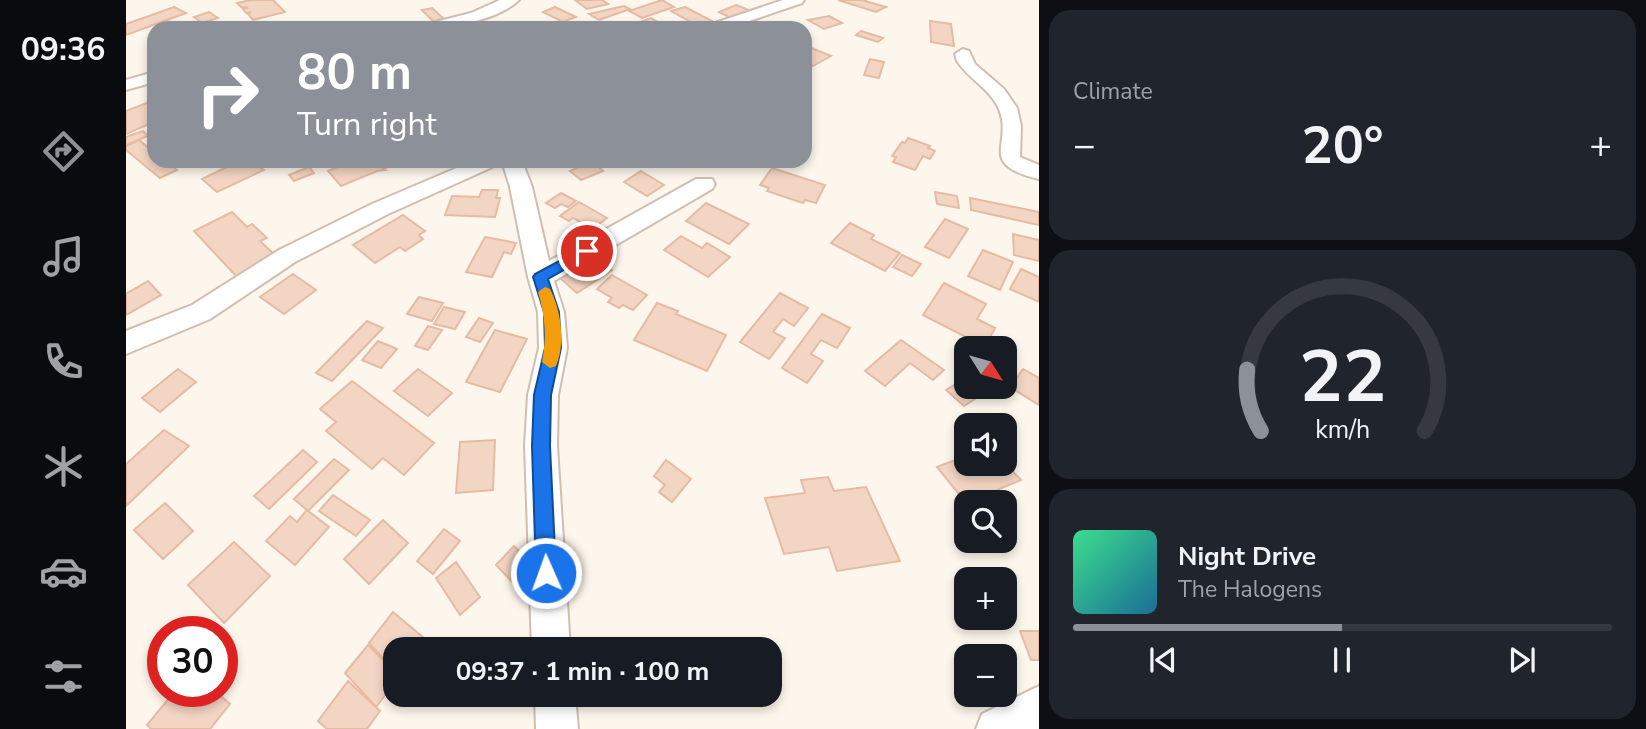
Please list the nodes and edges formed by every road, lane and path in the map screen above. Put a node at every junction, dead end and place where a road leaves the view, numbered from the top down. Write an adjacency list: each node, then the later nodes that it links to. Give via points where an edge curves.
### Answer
1 (466, 0): 4 (street)
2 (512, 0): 5 (street)
3 (797, 0): 6 (street)
4 (478, 21)
5 (480, 21)
6 (735, 21)
7 (963, 54): 12 (street, via 969,67 993,87 1008,108 1010,157)
8 (147, 79): 9 (street)
9 (126, 85)
10 (473, 168): 15 (street, via 287,256 201,312)
11 (514, 168): 14 (street)
12 (1039, 173)
13 (704, 184): 14 (street)
14 (540, 277): 16 (street, via 551,312 553,348 543,395 541,446)
15 (126, 343)
16 (550, 637)
17 (1039, 706): 20 (street)
18 (556, 707): 19 (street)
19 (557, 729)
20 (998, 729)

